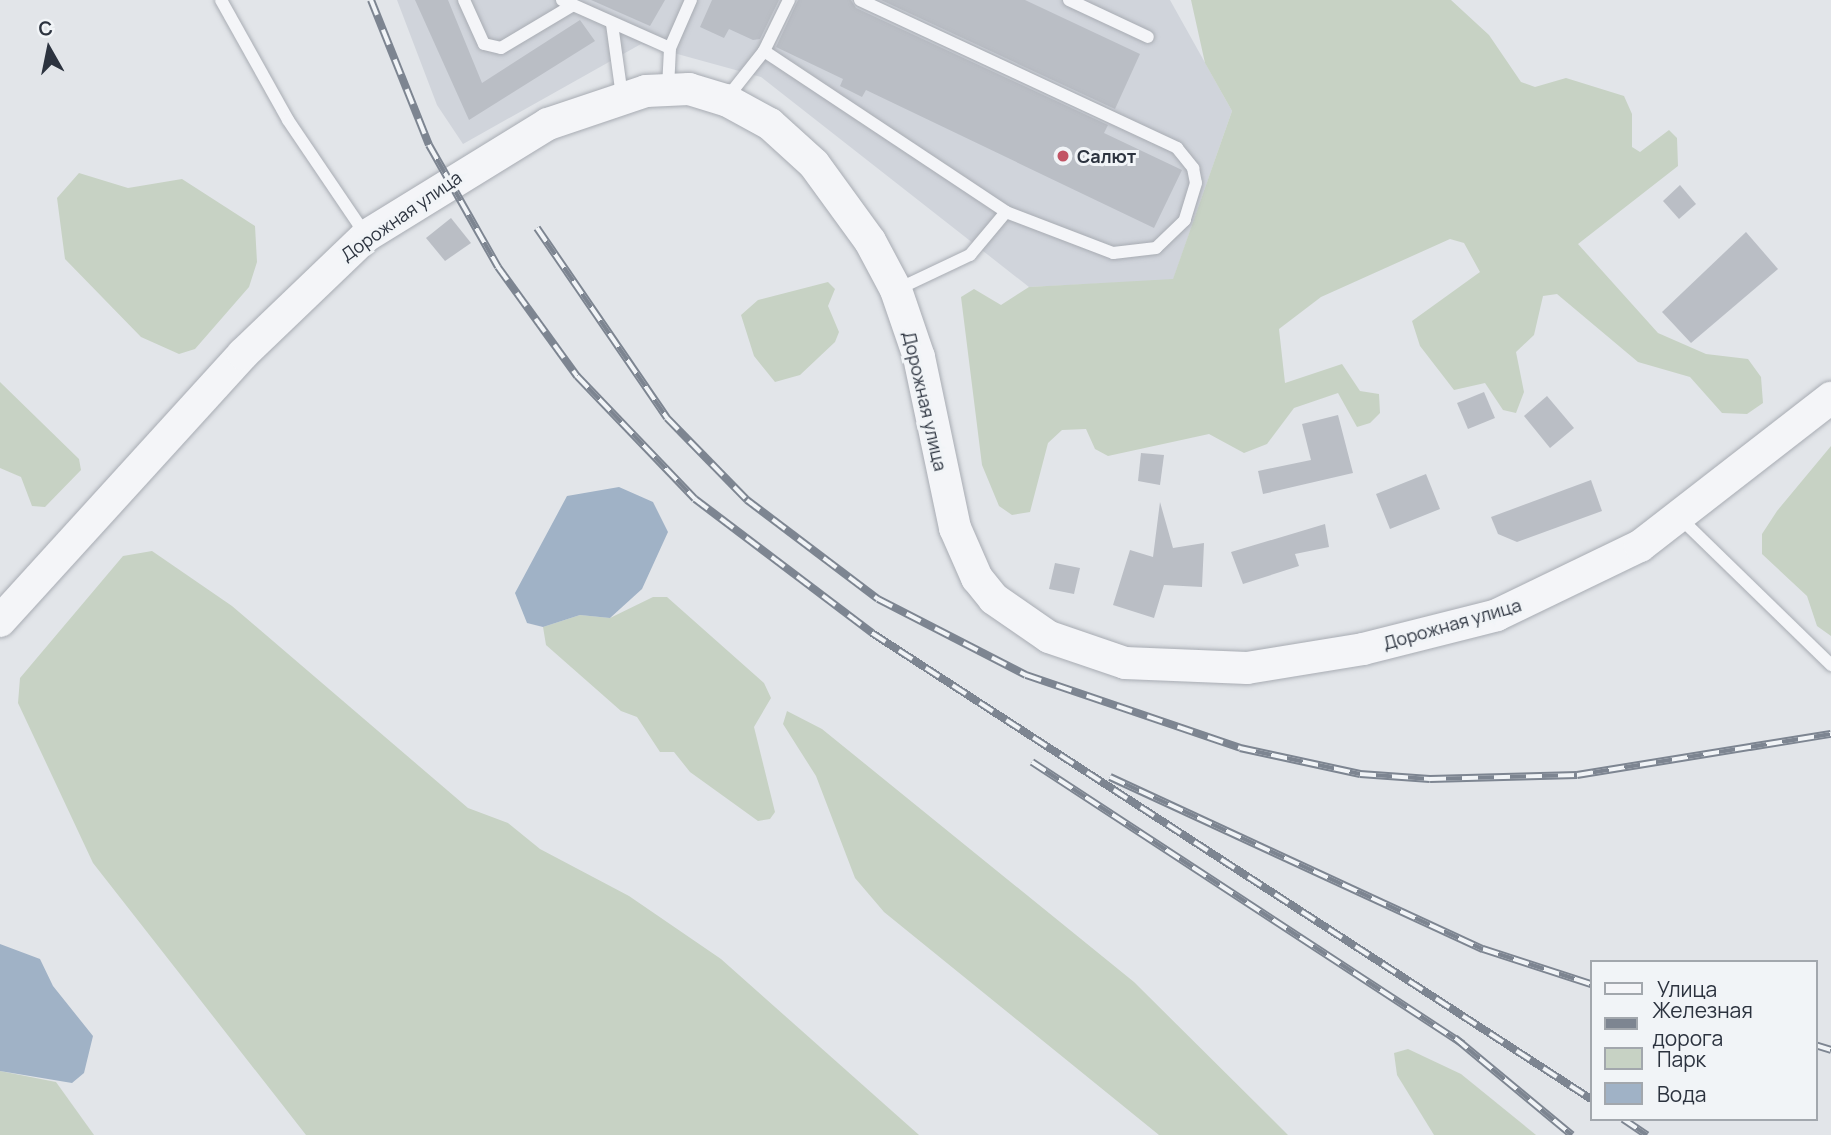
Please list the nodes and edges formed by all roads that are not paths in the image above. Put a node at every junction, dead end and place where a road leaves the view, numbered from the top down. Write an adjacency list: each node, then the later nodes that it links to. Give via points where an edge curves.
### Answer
1 (221, 0): 16 (lane, via 288,120)
2 (464, 0): 7 (lane, via 484,44 501,48)
3 (691, 0): 10 (lane)
4 (789, 0): 11 (lane)
5 (860, 0): 15 (lane, via 1177,148 1193,167 1193,201 1175,235 1134,254 1113,253)
6 (1069, 0): 9 (lane)
7 (568, 2): 8 (lane)
8 (612, 24): 10 (lane); 13 (lane)
9 (1148, 37)
10 (670, 48): 12 (lane)
11 (764, 51): 14 (lane); 15 (lane)
12 (668, 88): 13 (street, Дорожная улица); 14 (street, Дорожная улица)
13 (622, 96): 16 (street, Дорожная улица, via 499,149)
14 (726, 100): 17 (street, Дорожная улица, via 770,124 814,164 870,240)
15 (1006, 212): 17 (lane, via 970,255)
16 (366, 236): 20 (street, Дорожная улица, via 251,345)
17 (896, 290): 19 (street, Дорожная улица, via 919,357 965,555 994,599 1049,637 1084,652 1204,670 1376,646 1552,593)
18 (1831, 398): 19 (street, Дорожная улица)
19 (1680, 518): 21 (lane)
20 (0, 621)
21 (1831, 665)

